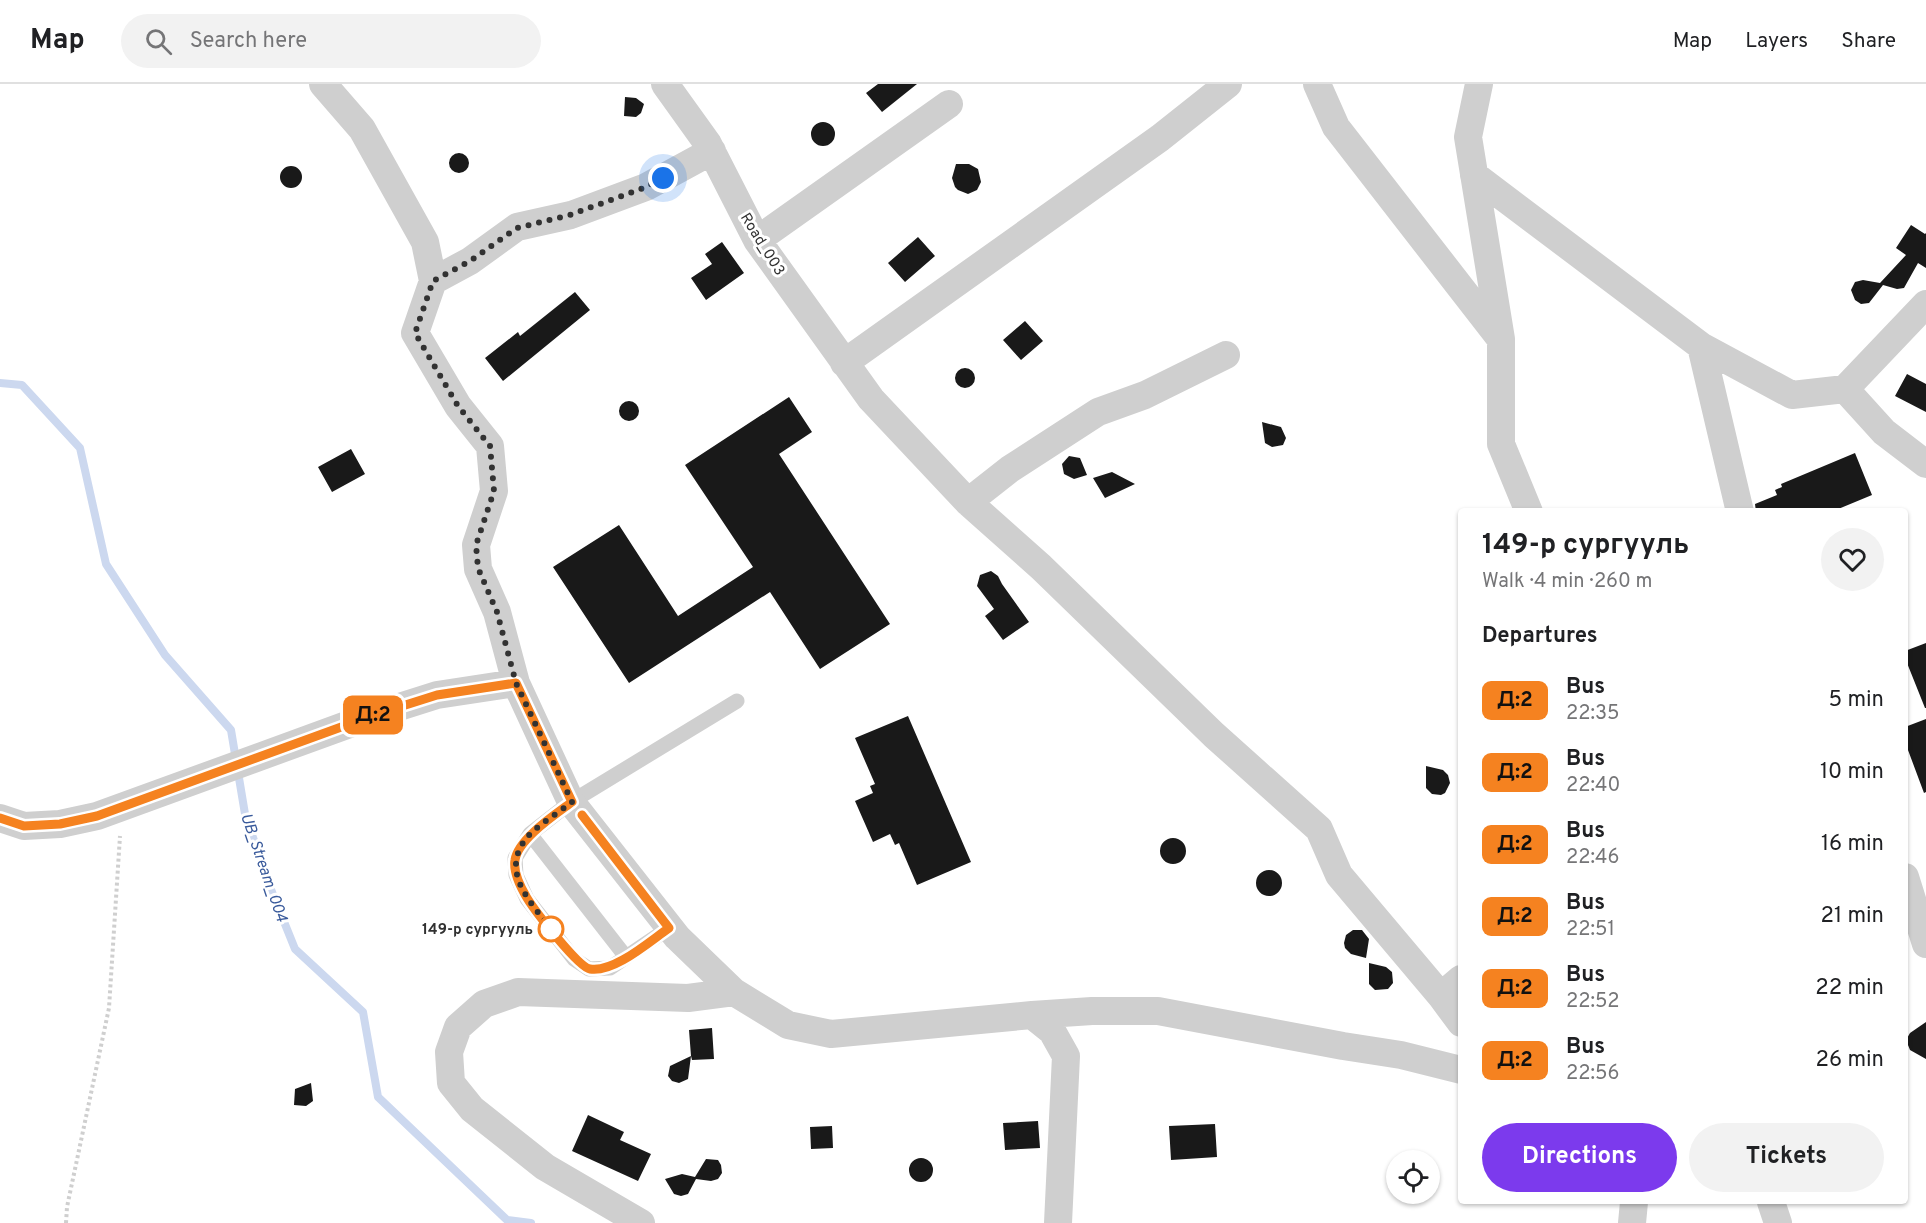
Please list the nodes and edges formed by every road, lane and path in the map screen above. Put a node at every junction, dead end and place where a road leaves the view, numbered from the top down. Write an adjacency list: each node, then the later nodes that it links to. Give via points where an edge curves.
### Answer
1 (323, 84): 10 (street, via 362,129 424,242)
2 (665, 84): 7 (street, Road_003)
3 (1228, 84): 15 (street, via 1160,138)
4 (1317, 84): 12 (street, via 1336,127)
5 (1479, 84): 8 (street, via 1468,137)
6 (949, 104): 9 (street)
7 (712, 151): 9 (street, Road_003); 10 (street, via 646,187 570,215 517,228)
8 (1474, 176): 12 (street); 13 (street)
9 (757, 240): 15 (street, Road_003)
10 (433, 281): 21 (street, via 415,333 458,406 490,446 494,491 476,545 478,568 497,612)
11 (1926, 304): 16 (street)
12 (1501, 339): 19 (street, via 1501,444)
13 (1701, 346): 16 (street, via 1792,395); 20 (street)
14 (1226, 355): 18 (street, via 1145,395 1098,412 1010,469)
15 (844, 363): 18 (street, Road_003, via 871,399)
16 (1845, 389): 17 (street, via 1884,432)
17 (1926, 464)
18 (969, 502): 31 (street, Road_003, via 1319,829 1339,875)
19 (1527, 508)
20 (1739, 508)
21 (516, 683): 23 (street); 24 (street, via 437,695)
22 (736, 701): 23 (lane)
23 (572, 802): 26 (lane); 28 (street)
24 (122, 808): 25 (street, via 60,824 24,826); 38 (path, via 109,1008)
25 (0, 818)
26 (531, 834): 30 (lane); 30 (lane, via 515,858 516,875 527,899 574,958 589,969 610,968)
27 (1908, 887): 29 (street)
28 (669, 928): 30 (lane); 32 (street)
29 (1926, 944)
30 (626, 957)
31 (1451, 988): 33 (street, Road_003)
32 (734, 992): 34 (street, via 788,1025 831,1034); 39 (street, via 688,998 518,992 484,1004 458,1027 449,1052 451,1083 472,1109 545,1167)
33 (1458, 1012)
34 (1032, 1015): 35 (street, via 1158,1011 1401,1055); 40 (street, via 1052,1031 1066,1056)
35 (1458, 1069)
36 (1634, 1204): 41 (street)
37 (1774, 1204): 42 (street)
38 (66, 1223)
39 (641, 1223)
40 (1058, 1223)
41 (1632, 1223)
42 (1779, 1223)

